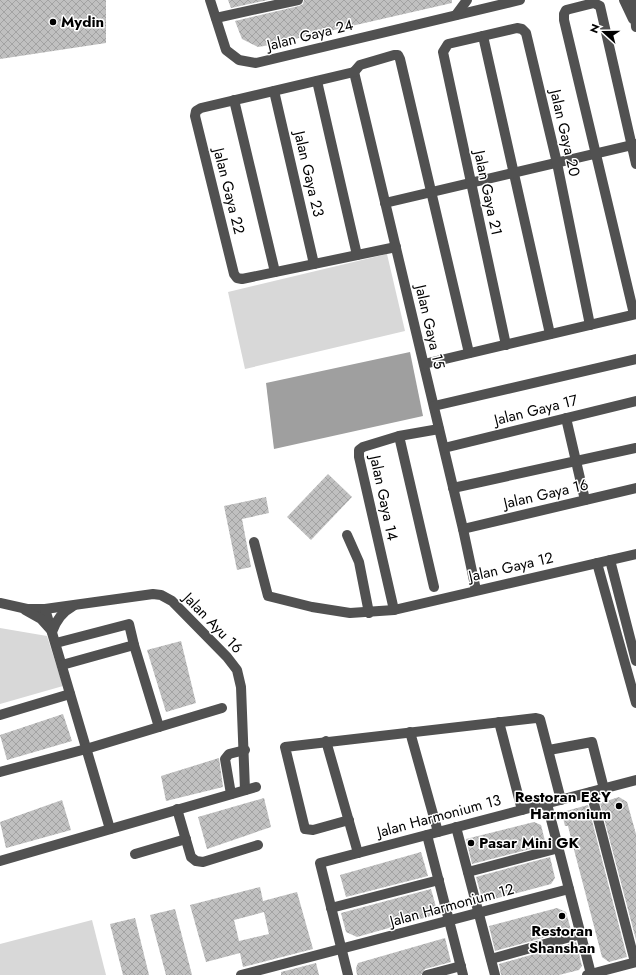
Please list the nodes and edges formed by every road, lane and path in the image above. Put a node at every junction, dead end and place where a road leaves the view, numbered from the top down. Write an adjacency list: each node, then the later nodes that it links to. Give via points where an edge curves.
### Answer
1 (210, 0): 9 (street, Jalan Gaya 24)
2 (298, 0): 9 (street)
3 (467, 0): 8 (street)
4 (520, 0): 7 (street, Jalan Gaya 24)
5 (624, 0): 10 (street)
6 (634, 0): 10 (street)
7 (480, 4): 8 (street, Jalan Gaya 24)
8 (456, 15): 9 (street, Jalan Gaya 24, via 256,63 239,60 226,50)
9 (216, 18)
10 (636, 26)
11 (483, 36): 12 (street, Jalan Gaya 20, via 448,44); 19 (street, Jalan Gaya 20, via 517,28 524,30); 21 (street)
12 (445, 47): 22 (street, Jalan Gaya 21, via 443,52)
13 (354, 72): 14 (street, Jalan Gaya 22); 23 (street, Jalan Gaya 22, via 360,65 398,55); 24 (street, Jalan Gaya 15)
14 (317, 80): 15 (street, Jalan Gaya 22); 26 (street)
15 (274, 91): 16 (street, Jalan Gaya 22); 27 (street, Jalan Gaya 23)
16 (234, 100): 28 (street); 28 (street, Jalan Gaya 22, via 201,108 196,111 195,116 235,276 242,279)
17 (634, 145): 18 (street); 18 (street, via 600,6 588,4 566,10 564,14); 20 (street)
18 (596, 154): 19 (street); 29 (street)
19 (557, 163): 21 (street); 30 (street, Jalan Gaya 20)
20 (636, 164)
21 (513, 173): 22 (street); 31 (street)
22 (470, 183): 23 (street); 32 (street, Jalan Gaya 21)
23 (432, 192): 24 (street); 33 (street)
24 (385, 203): 25 (street, Jalan Gaya 15)
25 (396, 247): 26 (street, Jalan Gaya 22); 35 (street, Jalan Gaya 15)
26 (357, 255): 27 (street, Jalan Gaya 22)
27 (314, 264): 28 (street, Jalan Gaya 22)
28 (275, 272)
29 (635, 314): 30 (street)
30 (590, 325): 31 (street)
31 (550, 334): 32 (street)
32 (506, 345): 33 (street)
33 (468, 353): 35 (street)
34 (636, 359): 37 (street)
35 (424, 364): 37 (street, Jalan Gaya 15)
36 (636, 401): 38 (street, Jalan Gaya 17)
37 (434, 406): 39 (street, Jalan Gaya 15)
38 (566, 418): 41 (street, Jalan Gaya 17); 43 (street)
39 (439, 429): 40 (street, Jalan Gaya 14); 41 (street, Jalan Gaya 15)
40 (399, 436): 53 (street); 59 (street, Jalan Gaya 14, via 359,450)
41 (444, 448): 44 (street, Jalan Gaya 15)
42 (636, 448): 43 (street)
43 (576, 462): 44 (street); 46 (street)
44 (453, 488): 47 (street, Jalan Gaya 15)
45 (636, 488): 46 (street, Jalan Gaya 16)
46 (585, 500): 47 (street, Jalan Gaya 16)
47 (463, 529): 54 (street, Jalan Gaya 15)
48 (347, 535): 60 (street, via 359,562)
49 (254, 542): 60 (street, Jalan Gaya 12, via 268,596 312,608)
50 (636, 554): 51 (street, Jalan Gaya 12)
51 (610, 560): 52 (street, Jalan Gaya 12); 64 (street)
52 (597, 563): 54 (street, Jalan Gaya 12); 67 (street)
53 (434, 587)
54 (476, 590): 59 (street, Jalan Gaya 12)
55 (0, 603): 57 (street, Jalan Ayu 16)
56 (75, 605): 58 (street, Jalan Ayu 16); 61 (street, via 63,613); 75 (street, Jalan Ayu 16, via 153,594 172,601 237,670 241,687)
57 (19, 608): 58 (street, Jalan Ayu 16); 61 (street, via 41,620)
58 (45, 609): 61 (street)
59 (394, 610): 60 (street, Jalan Gaya 12)
60 (369, 613)
61 (52, 632): 62 (street)
62 (56, 643): 63 (street, via 129,624); 65 (street)
63 (134, 645): 65 (street); 71 (street)
64 (636, 661)
65 (62, 664): 66 (street)
66 (70, 694): 69 (street); 74 (street)
67 (636, 703)
68 (222, 708): 71 (street)
69 (0, 715)
70 (498, 722): 72 (street); 76 (street, via 538,718); 87 (street)
71 (159, 727): 74 (street)
72 (410, 732): 73 (street); 91 (street)
73 (326, 741): 88 (street); 88 (street, via 287,746 285,749 303,825 305,829 313,830)
74 (86, 749): 77 (street); 90 (street)
75 (245, 750): 81 (street, Jalan Ayu 16); 83 (street, via 229,754 225,759)
76 (549, 750): 80 (street, via 592,742); 84 (street)
77 (0, 772)
78 (635, 783): 80 (street, Jalan Harmonium 13)
79 (256, 787): 81 (street)
80 (604, 789): 82 (street, Jalan Harmonium 13)
81 (245, 790): 83 (street)
82 (592, 792): 84 (street, Jalan Harmonium 13); 108 (street)
83 (231, 794): 86 (street)
84 (561, 800): 85 (street, Jalan Harmonium 13)
85 (547, 804): 87 (street, Jalan Harmonium 13); 95 (street)
86 (177, 809): 90 (street); 93 (street)
87 (522, 810): 89 (street, Jalan Harmonium 13)
88 (349, 820): 96 (street)
89 (456, 827): 91 (street, Jalan Harmonium 13); 99 (street)
90 (110, 829): 98 (street)
91 (438, 832): 92 (street, Jalan Harmonium 13)
92 (427, 835): 96 (street, Jalan Harmonium 13); 100 (street)
93 (186, 839): 94 (street, via 191,857 199,862); 97 (street)
94 (258, 845)
95 (559, 848): 99 (street); 101 (street)
96 (358, 853): 102 (street, Jalan Harmonium 13, via 320,863)
97 (135, 854)
98 (0, 861)
99 (468, 872): 103 (street)
100 (438, 880): 102 (street); 104 (street)
101 (569, 889): 103 (street, Jalan Harmonium 12); 105 (street)
102 (331, 908): 106 (street)
103 (479, 913): 104 (street, Jalan Harmonium 12); 107 (street)
104 (449, 921): 106 (street, Jalan Harmonium 12); 109 (street)
105 (581, 934): 107 (street); 110 (street)
106 (342, 949): 111 (street, Jalan Harmonium 12); 112 (street)
107 (491, 959): 114 (street)
108 (635, 962): 110 (street)
109 (462, 971): 113 (street)
110 (589, 974)
111 (241, 975)
112 (348, 975)
113 (427, 975)
114 (495, 975)

